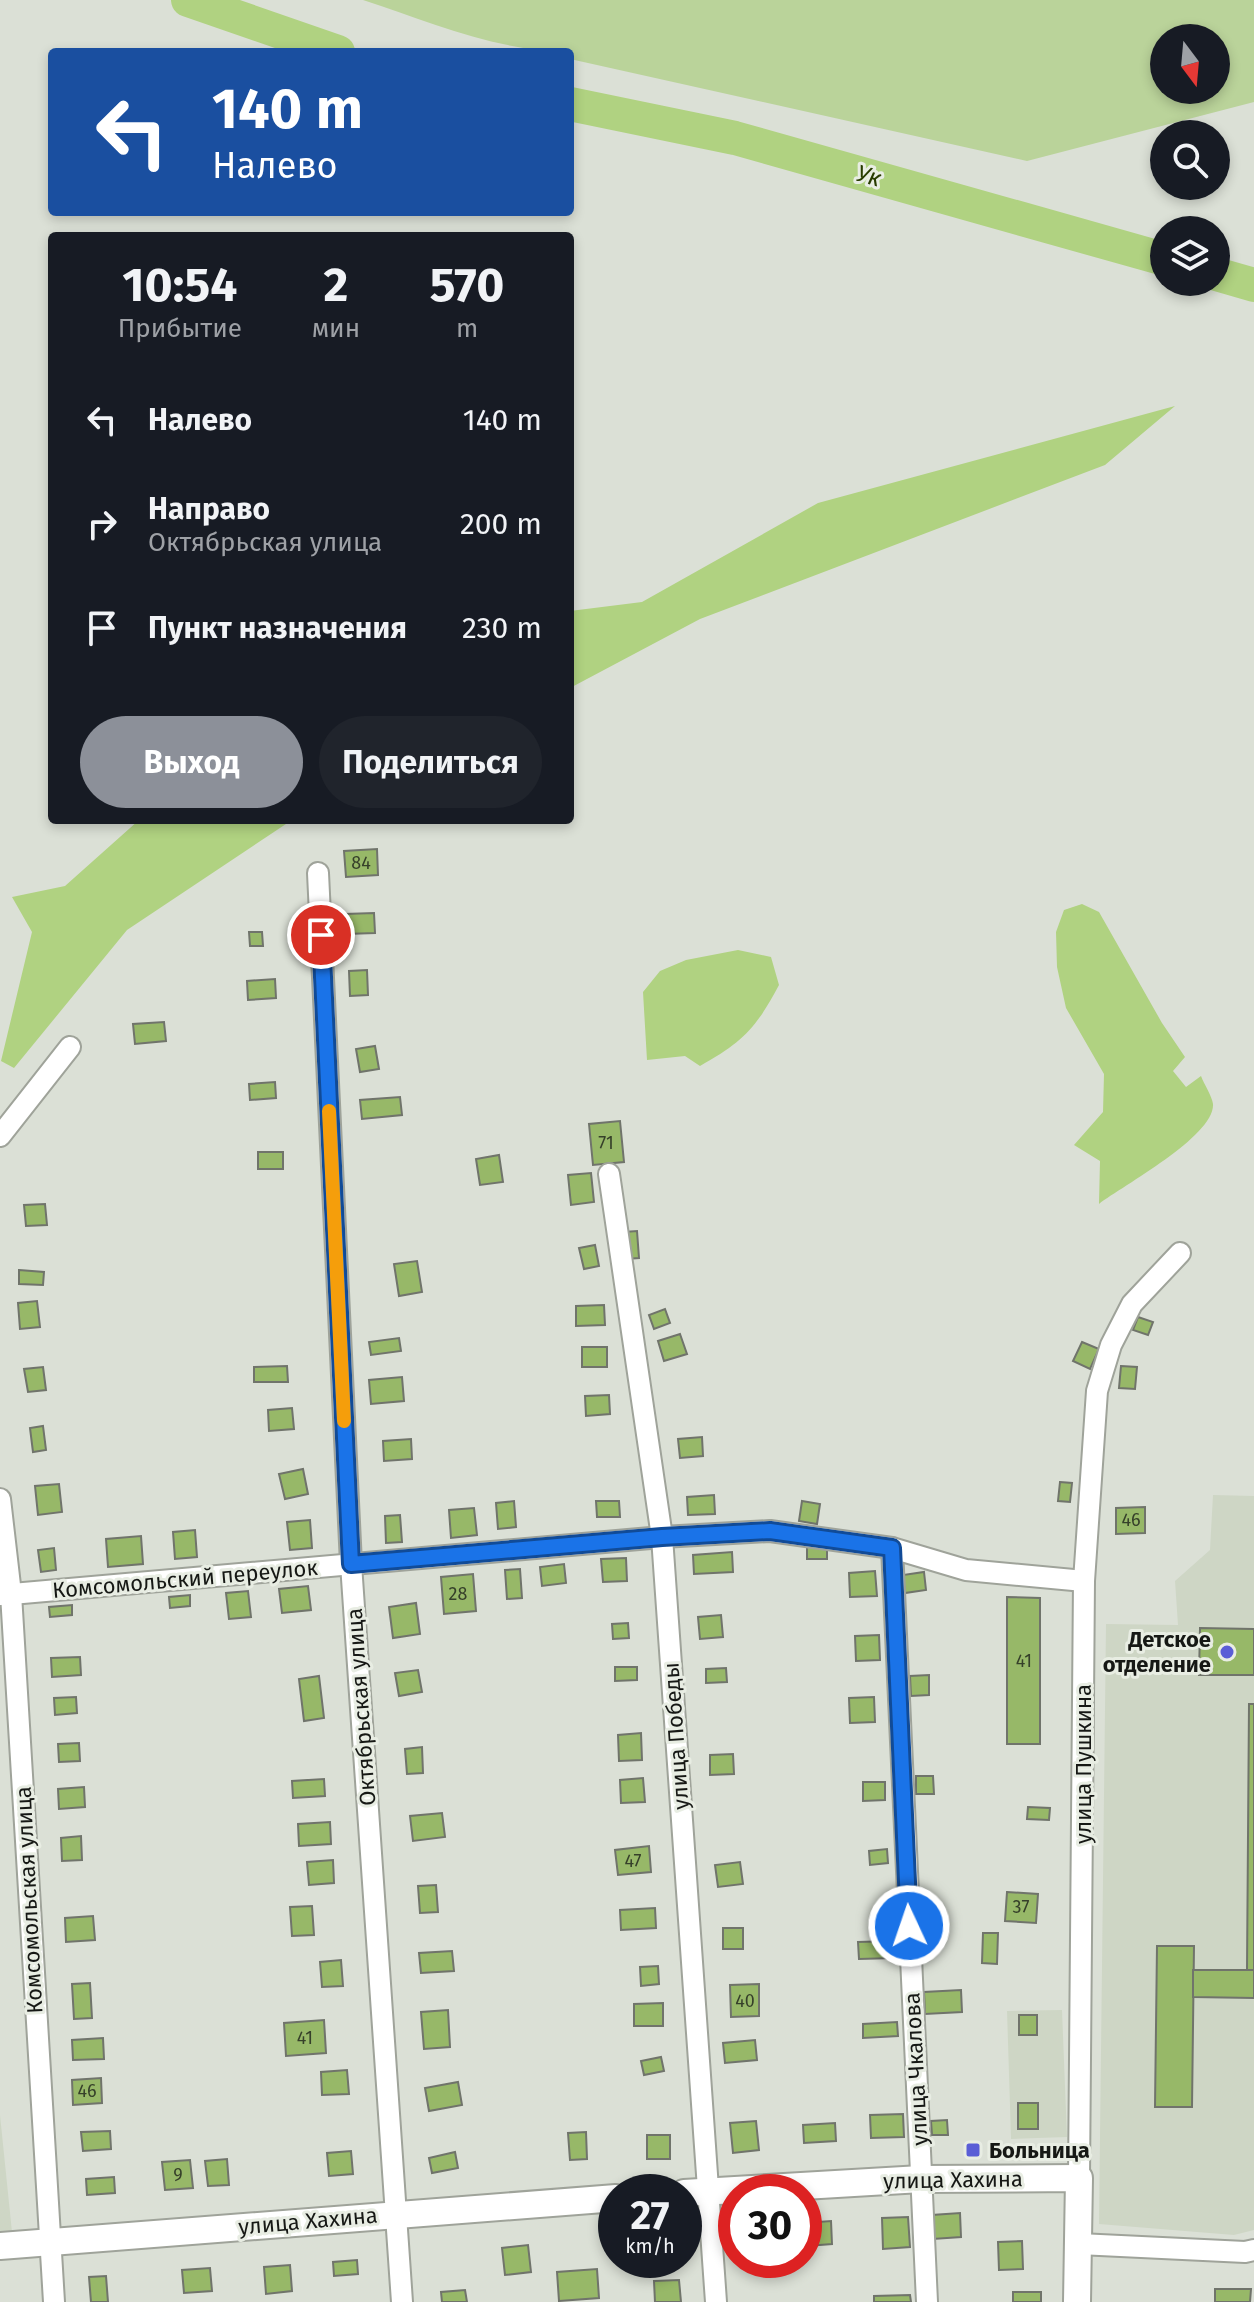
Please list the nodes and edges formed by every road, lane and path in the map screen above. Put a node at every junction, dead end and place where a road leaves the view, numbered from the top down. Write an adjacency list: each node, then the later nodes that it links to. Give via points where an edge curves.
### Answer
1 (318, 873): 9 (street, Октябрьская улица)
2 (70, 1047): 3 (street)
3 (0, 1136)
4 (609, 1174): 7 (street, улица Победы)
5 (1180, 1253): 10 (street, улица Пушкина, via 1132,1304 1107,1356 1097,1391)
6 (0, 1499): 11 (street, Комсомольская улица)
7 (662, 1537): 8 (street, Комсомольский переулок, via 770,1531); 9 (street, Комсомольский переулок); 12 (street, улица Победы)
8 (892, 1548): 10 (street, Комсомольский переулок, via 966,1570); 14 (street, улица Чкалова)
9 (351, 1564): 11 (street, Комсомольский переулок); 17 (street, Октябрьская улица)
10 (1084, 1581): 13 (street, улица Пушкина)
11 (5, 1594): 19 (street, Комсомольская улица)
12 (695, 2174)
13 (1079, 2178): 14 (street, улица Хахина); 20 (street, улица Пушкина)
14 (921, 2179): 15 (street, улица Хахина); 26 (street, улица Чкалова)
15 (702, 2193)
16 (598, 2199): 17 (street, улица Хахина)
17 (396, 2214): 19 (street, улица Хахина); 24 (street, Октябрьская улица)
18 (702, 2226): 25 (street, улица Победы)
19 (50, 2242): 21 (street, улица Хахина); 23 (street, Комсомольская улица)
20 (1079, 2244): 22 (street); 27 (street, улица Пушкина)
21 (0, 2246)
22 (1254, 2250)
23 (54, 2302)
24 (402, 2302)
25 (716, 2302)
26 (927, 2302)
27 (1077, 2302)

